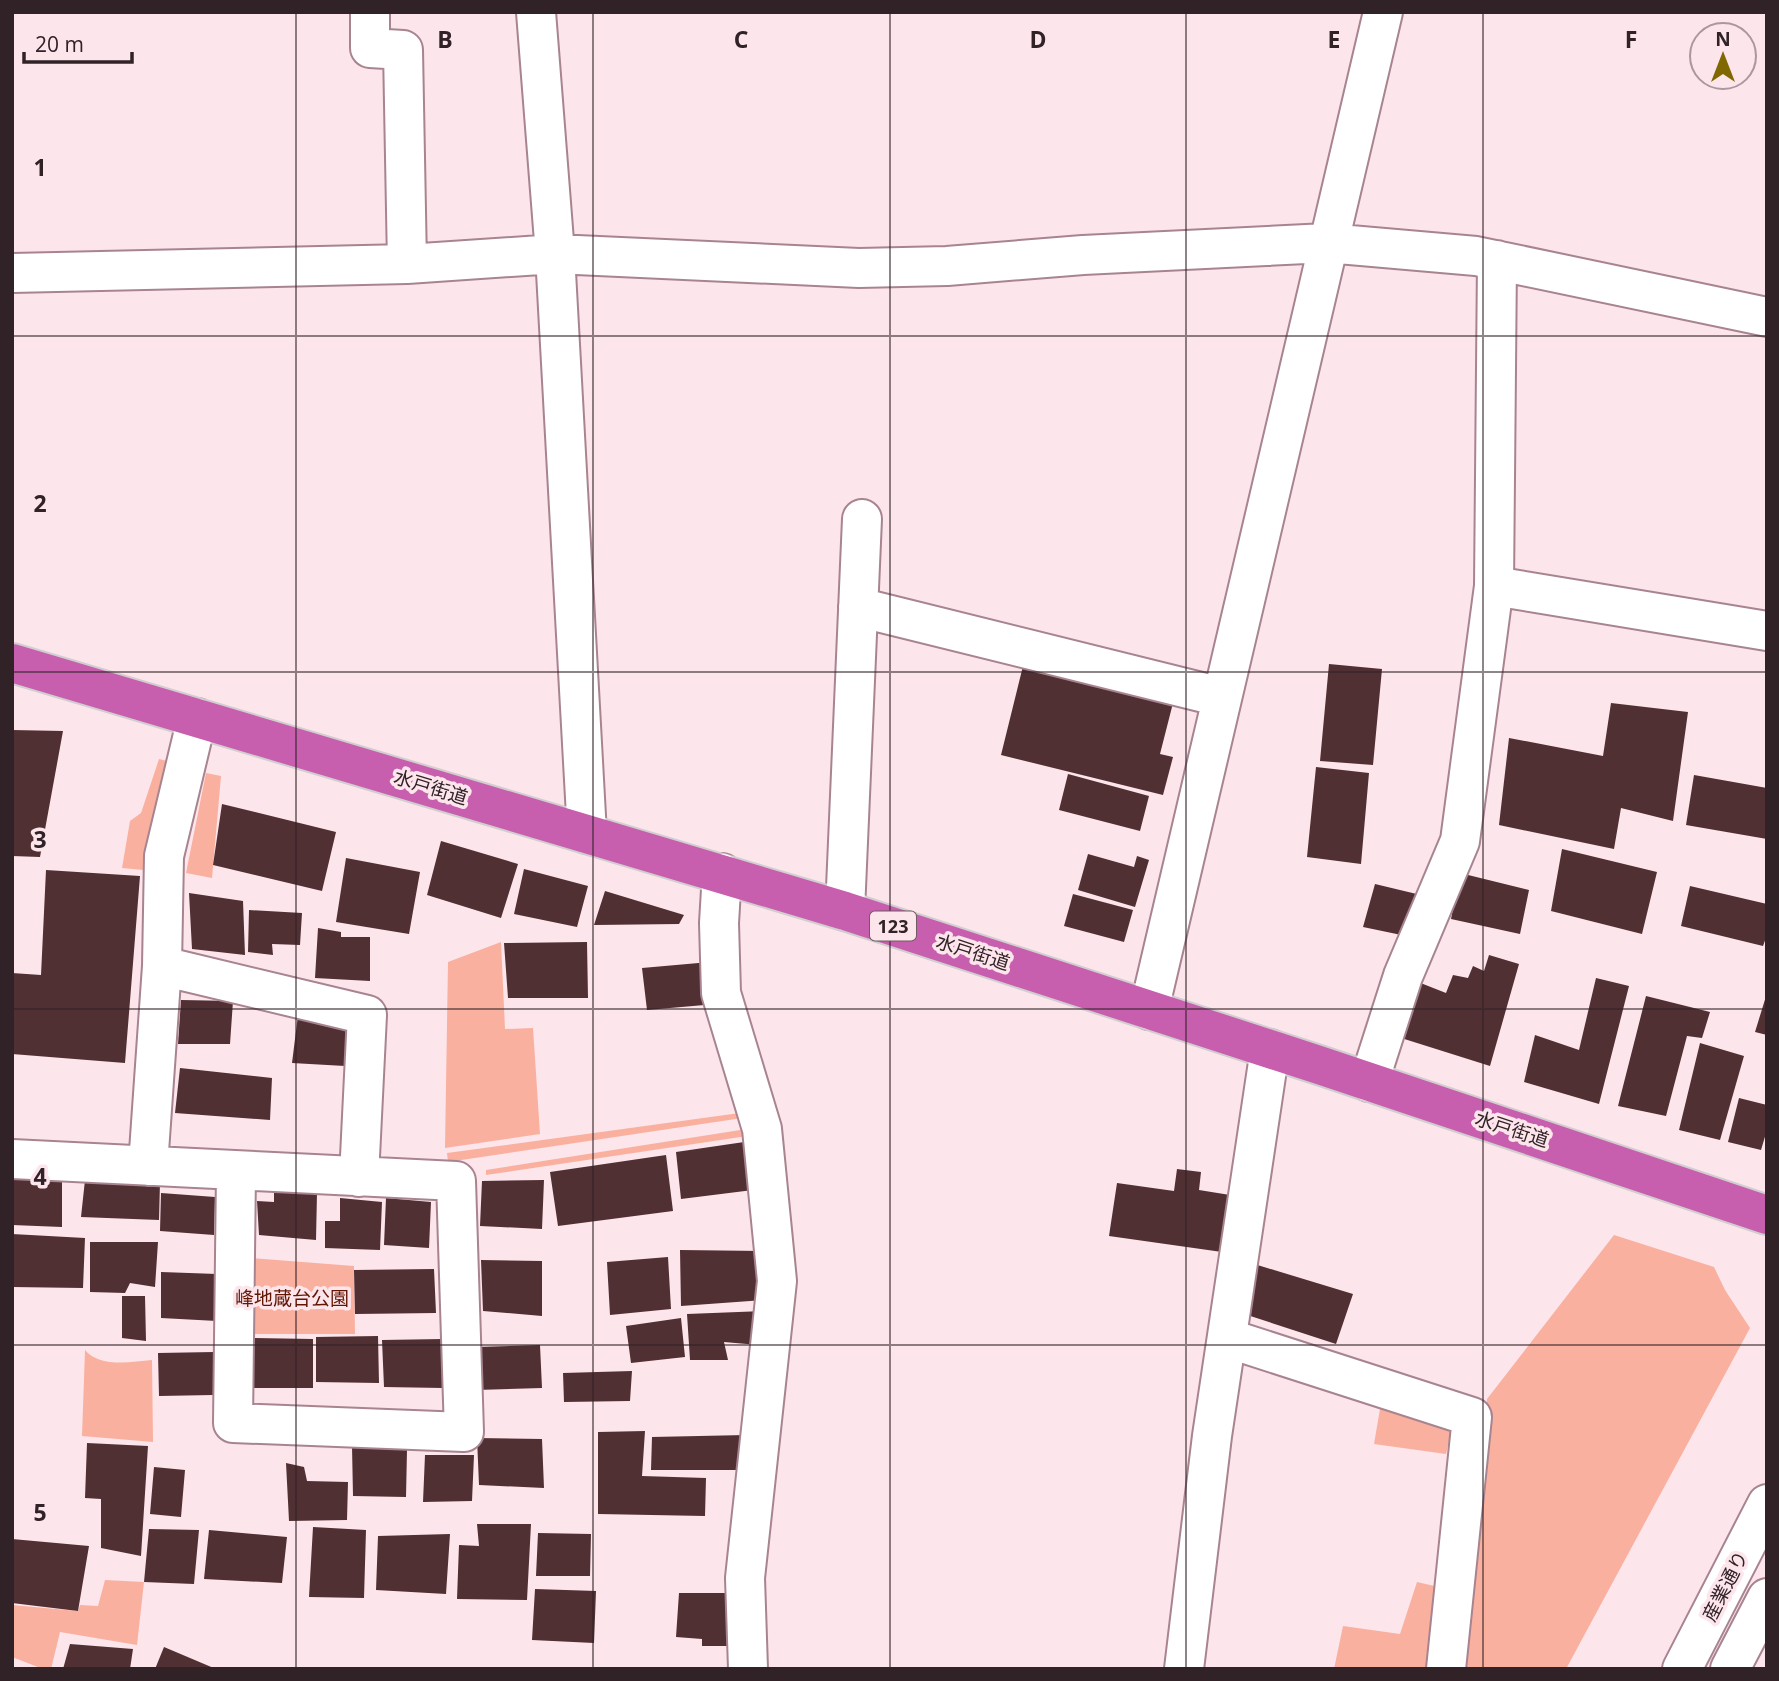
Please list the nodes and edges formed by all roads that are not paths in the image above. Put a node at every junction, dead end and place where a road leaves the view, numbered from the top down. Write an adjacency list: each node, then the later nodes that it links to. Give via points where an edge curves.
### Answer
1 (370, 12): 7 (street, via 370,48 403,50)
2 (536, 12): 5 (street)
3 (1382, 12): 4 (street)
4 (1327, 243): 5 (street, via 859,268); 6 (street); 15 (street)
5 (555, 254): 7 (street); 17 (street)
6 (1497, 260): 9 (street); 11 (street)
7 (407, 264): 8 (street)
8 (12, 272)
9 (1767, 317)
10 (862, 519): 12 (street)
11 (1494, 586): 13 (street); 23 (street, via 1461,841 1402,976)
12 (858, 607): 15 (street); 19 (street)
13 (1767, 631)
14 (12, 663): 16 (highway, 水戸街道 / 123)
15 (1222, 697): 21 (street)
16 (197, 718): 17 (highway, 水戸街道 / 123); 20 (street, via 164,856)
17 (587, 834): 18 (highway, 水戸街道 / 123)
18 (722, 873): 19 (highway, 水戸街道 / 123); 32 (street, via 721,993 762,1129 777,1281 745,1578)
19 (845, 911): 21 (highway, 水戸街道 / 123)
20 (162, 966): 25 (street); 27 (street, via 367,1015)
21 (1149, 1010): 22 (highway, 水戸街道 / 123)
22 (1270, 1049): 23 (highway, 水戸街道 / 123); 29 (street)
23 (1369, 1082): 28 (highway, 水戸街道 / 123)
24 (12, 1159): 25 (street)
25 (148, 1166): 26 (street)
26 (236, 1172): 27 (street); 27 (street, via 233,1423 464,1432 456,1181)
27 (359, 1177)
28 (1767, 1215)
29 (1227, 1338): 33 (street); 34 (street, via 1472,1417)
30 (1767, 1504): 35 (street, 産業通り)
31 (1767, 1598): 36 (street)
32 (748, 1669)
33 (1184, 1669)
34 (1446, 1669)
35 (1682, 1669)
36 (1730, 1669)

